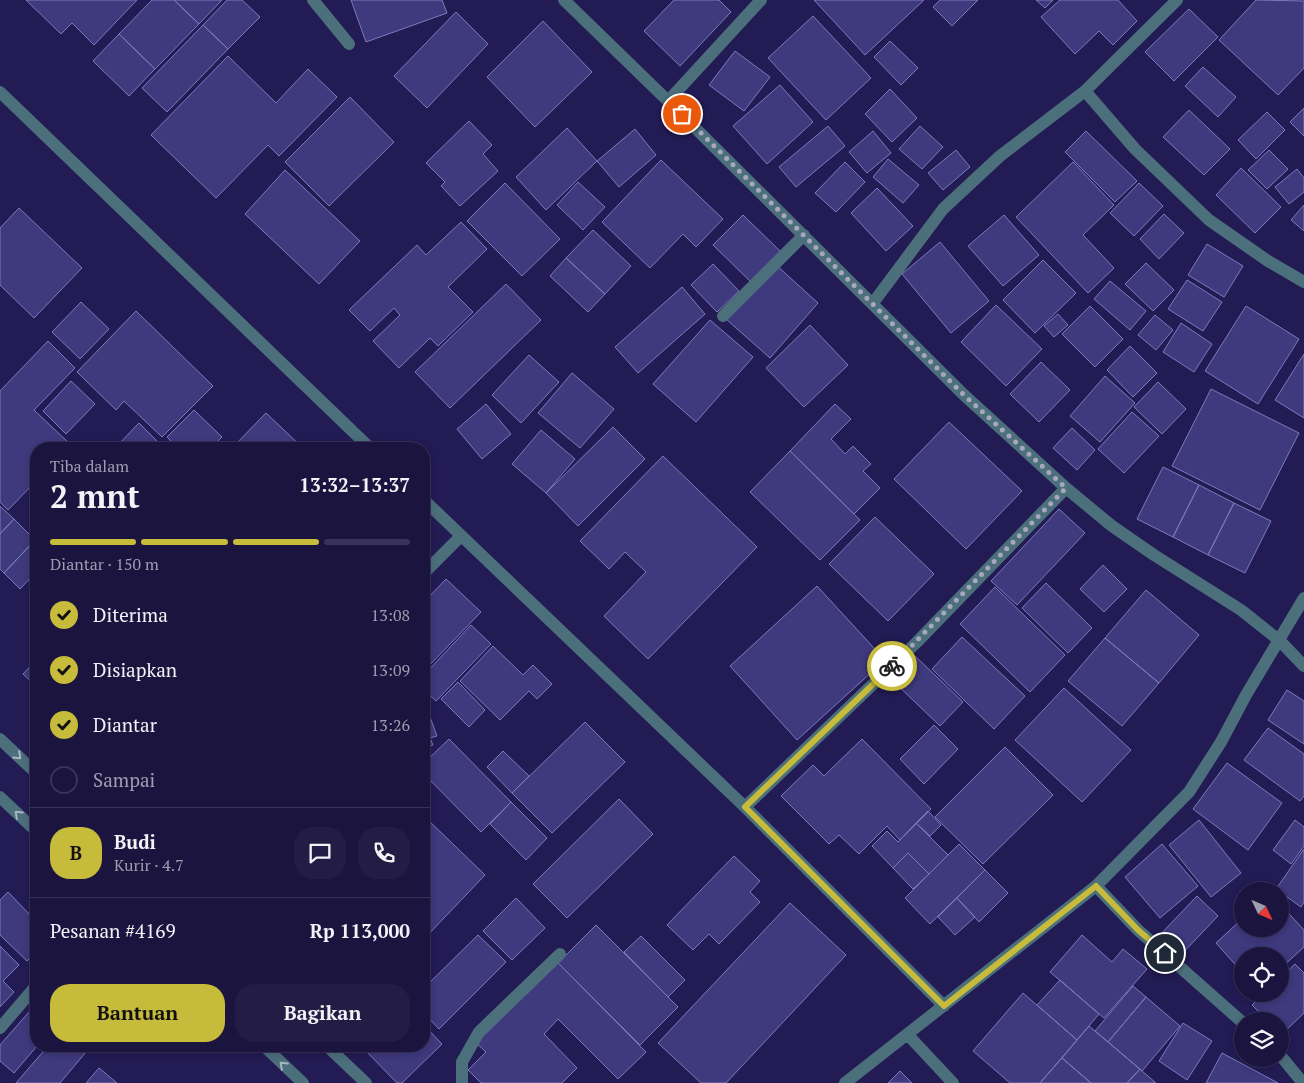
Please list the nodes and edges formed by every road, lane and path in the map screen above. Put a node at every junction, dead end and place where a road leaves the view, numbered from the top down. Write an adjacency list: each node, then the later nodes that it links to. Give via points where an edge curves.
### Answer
1 (313, 0): 5 (street)
2 (564, 0): 8 (street)
3 (761, 0): 8 (street)
4 (1177, 0): 7 (street)
5 (349, 44)
6 (0, 92): 13 (street)
7 (1085, 92): 10 (street, via 1135,149 1209,220 1268,262); 11 (street, via 1000,156 944,209)
8 (668, 101): 9 (street)
9 (804, 235): 11 (street); 12 (street)
10 (1304, 282)
11 (873, 303): 14 (street, via 964,395)
12 (723, 316)
13 (364, 442)
14 (1066, 488): 19 (street, via 1112,526 1241,610); 24 (street, via 917,642)
15 (430, 506): 16 (street)
16 (461, 536): 17 (street); 24 (street)
17 (430, 567)
18 (1304, 598): 19 (street)
19 (1280, 641): 20 (street); 26 (street, via 1189,792)
20 (1304, 666)
21 (0, 739): 22 (street, one-way to 22)
22 (30, 767)
23 (0, 797): 25 (street, one-way to 23)
24 (745, 807): 29 (street)
25 (30, 825)
26 (1096, 886): 29 (street); 30 (street, via 1138,930)
27 (560, 954): 40 (street, via 479,1032 462,1062)
28 (30, 993): 31 (street)
29 (944, 1006): 32 (street)
30 (1234, 1015)
31 (0, 1028)
32 (908, 1035): 41 (street); 42 (street)
33 (270, 1052): 37 (street, one-way to 33)
34 (333, 1052): 36 (street)
35 (1289, 1066): 43 (street)
36 (356, 1074): 38 (street); 39 (street)
37 (303, 1083)
38 (347, 1083)
39 (366, 1083)
40 (462, 1083)
41 (845, 1083)
42 (953, 1083)
43 (1303, 1083)

